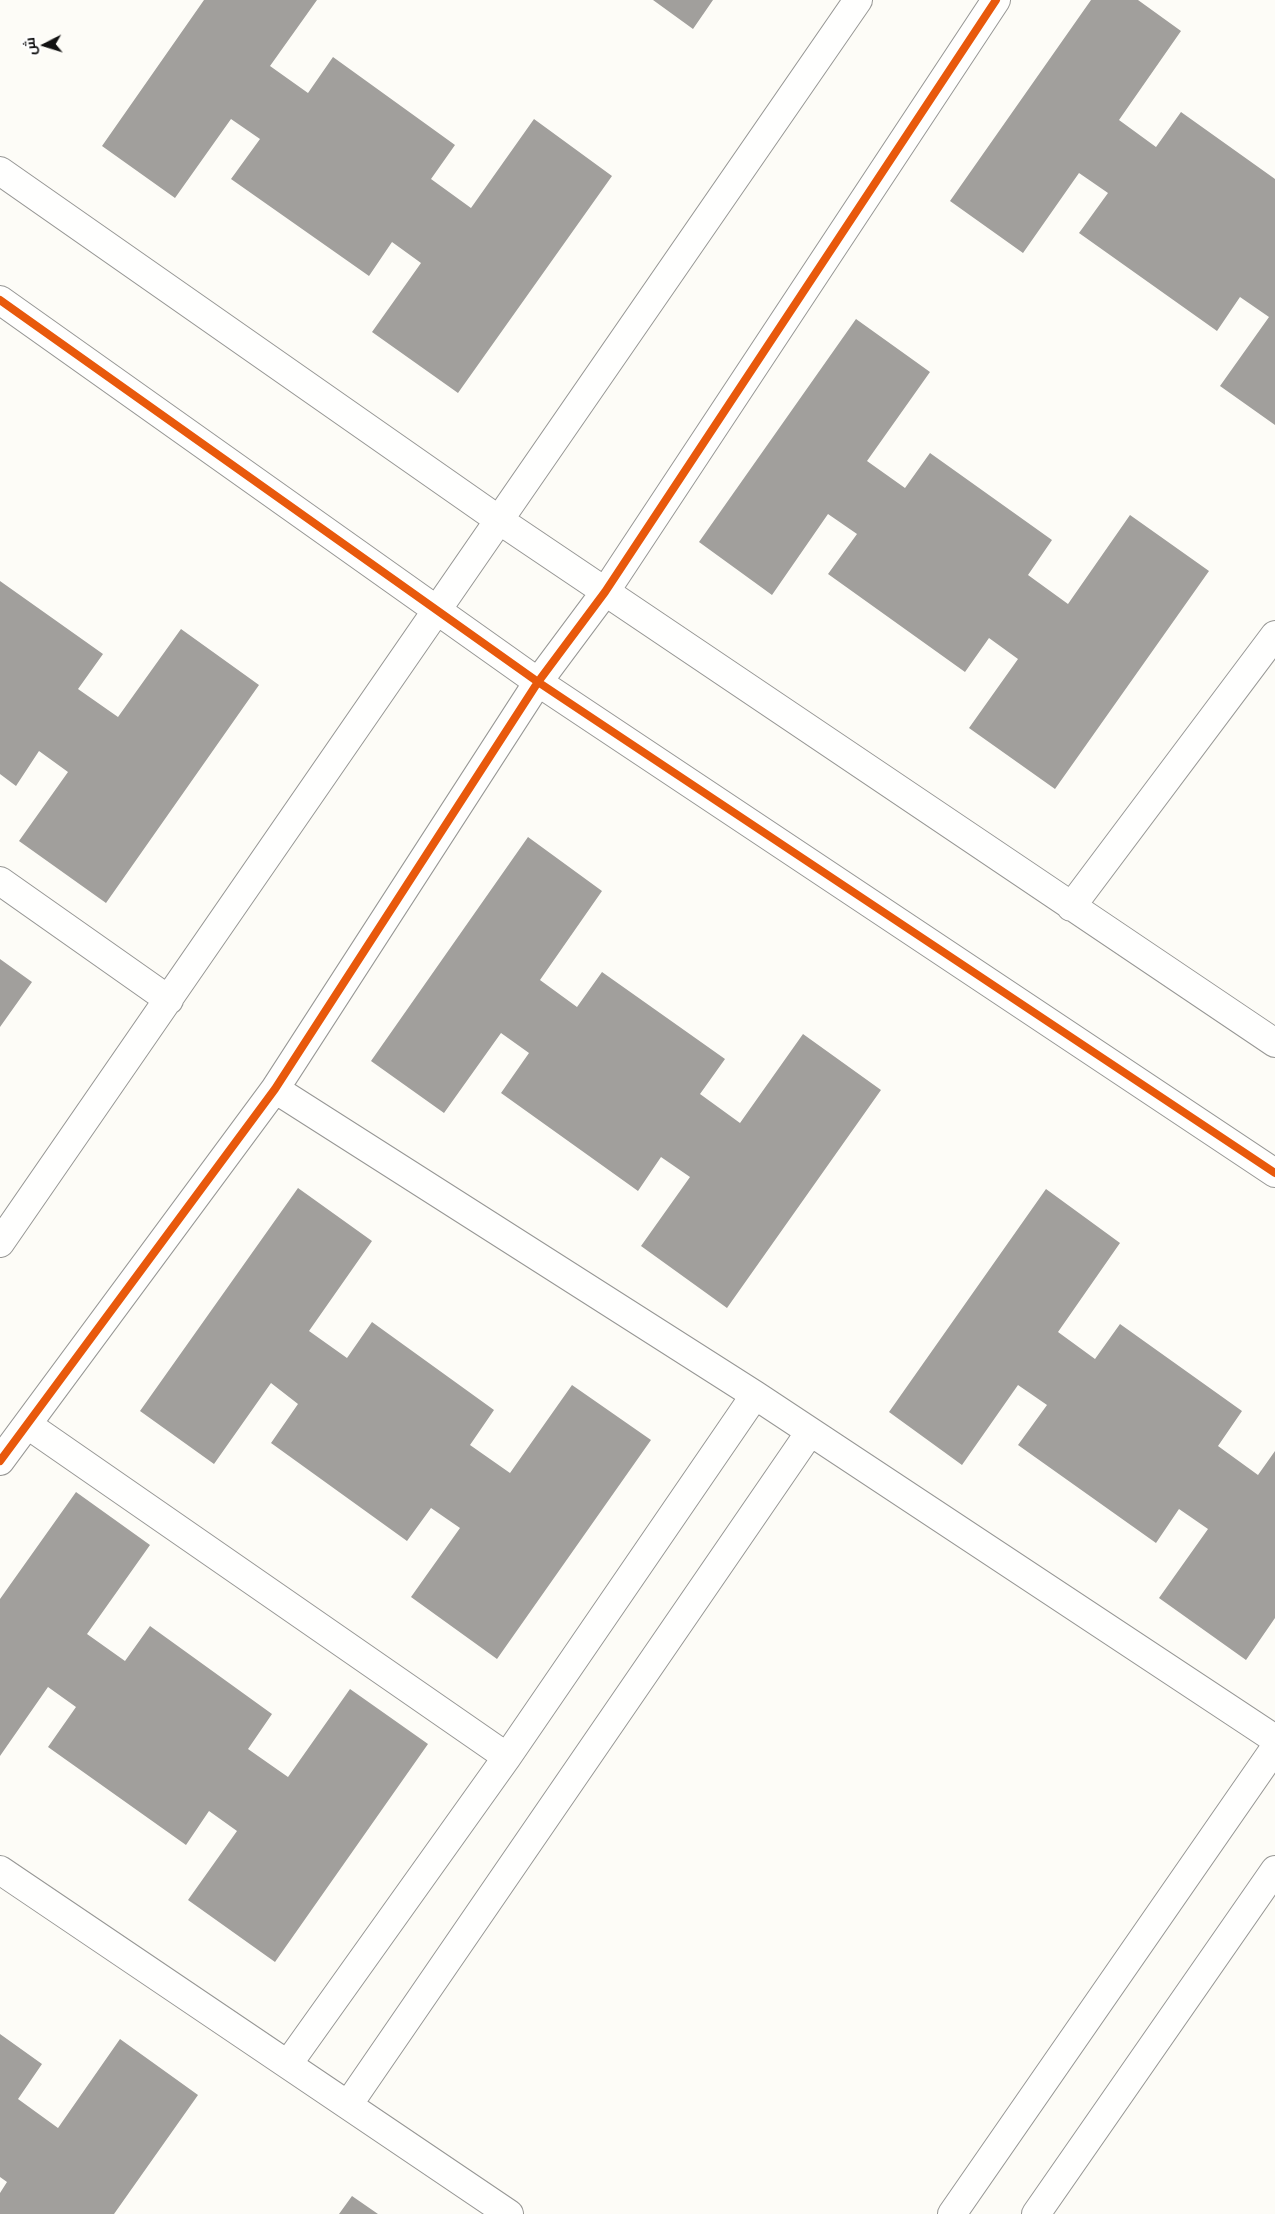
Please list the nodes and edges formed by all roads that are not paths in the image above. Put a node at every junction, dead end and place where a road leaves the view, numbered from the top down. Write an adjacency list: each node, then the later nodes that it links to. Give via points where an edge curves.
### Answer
1 (858, 0): 5 (street)
2 (996, 0): 6 (street)
3 (0, 171): 5 (street)
4 (0, 300): 7 (street)
5 (499, 520): 6 (street); 7 (street)
6 (605, 592): 9 (street); 11 (street)
7 (438, 609): 9 (street); 12 (street)
8 (1275, 634): 11 (street)
9 (538, 682): 14 (street); 15 (street)
10 (0, 881): 12 (street)
11 (1071, 907): 13 (street)
12 (168, 1000): 16 (street)
13 (1275, 1043)
14 (275, 1089): 17 (street); 18 (street)
15 (1275, 1173)
16 (0, 1244)
17 (754, 1395): 19 (street); 23 (street)
18 (28, 1425): 20 (street); 23 (street)
19 (810, 1432): 21 (street); 27 (street)
20 (0, 1461)
21 (1275, 1739)
22 (1275, 1748): 29 (street)
23 (507, 1757): 26 (street)
24 (0, 1870): 26 (street)
25 (1275, 1870): 30 (street)
26 (288, 2064): 27 (street)
27 (348, 2105): 28 (street)
28 (509, 2214)
29 (952, 2214)
30 (1036, 2214)

